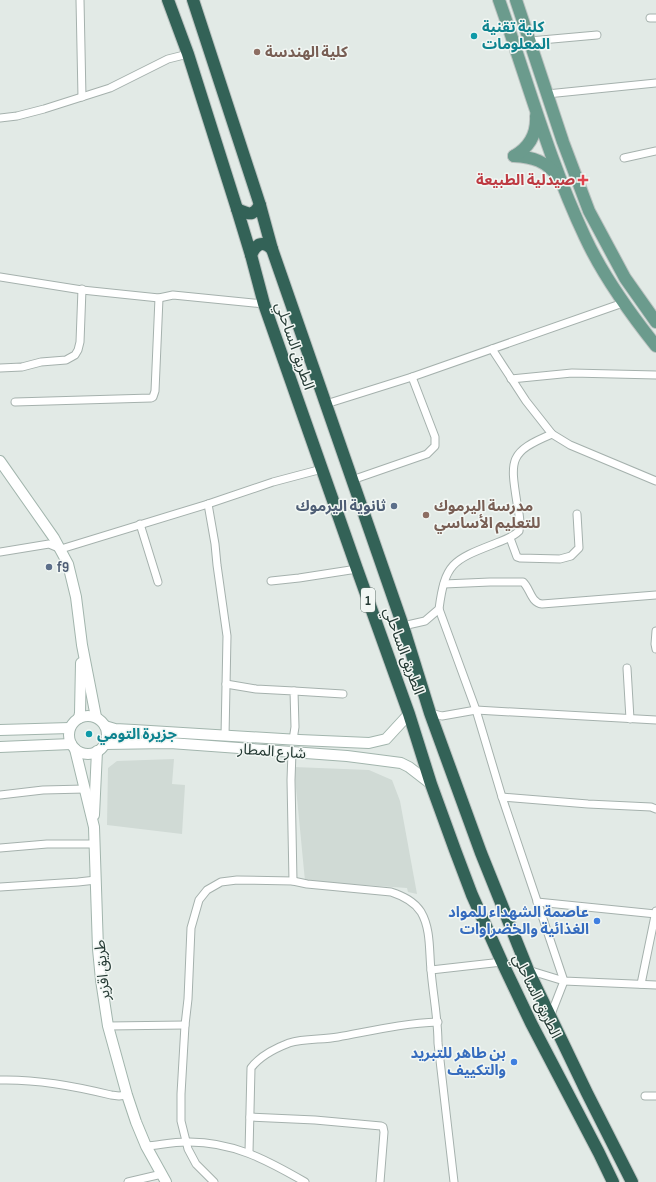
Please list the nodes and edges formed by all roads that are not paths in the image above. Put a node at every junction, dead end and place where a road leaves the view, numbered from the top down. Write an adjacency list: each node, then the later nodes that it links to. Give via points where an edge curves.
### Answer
1 (80, 0): 11 (street)
2 (168, 0): 8 (highway, الطريق الساحلي / 1)
3 (193, 0): 17 (highway, الطريق الساحلي)
4 (499, 0): 12 (main road)
5 (516, 0): 7 (main road)
6 (597, 35): 7 (street)
7 (530, 41): 10 (main road)
8 (188, 54): 11 (street, via 168,59 110,88); 18 (highway, الطريق الساحلي / 1)
9 (656, 82): 10 (street)
10 (547, 94): 26 (main road, via 589,212 625,278)
11 (82, 97): 13 (street, via 17,116)
12 (536, 108): 16 (main road); 16 (main road, via 537,123 532,140 514,156 534,158 544,163 553,170)
13 (0, 118)
14 (656, 151): 15 (street)
15 (624, 158)
16 (561, 182): 24 (main road, via 585,237)
17 (260, 205): 18 (highway, via 251,214); 19 (highway, الطريق الساحلي)
18 (237, 209): 20 (highway, الطريق الساحلي / 1)
19 (272, 249): 20 (highway, via 268,245 259,244); 34 (highway, الطريق الساحلي)
20 (251, 255): 25 (highway, الطريق الساحلي / 1)
21 (0, 277): 22 (street)
22 (82, 289): 23 (street); 29 (street, via 80,342 75,355 66,360 41,362 22,368)
23 (159, 298): 25 (street, via 173,296); 33 (street, via 154,397)
24 (624, 303): 27 (main road); 28 (street)
25 (264, 304): 37 (highway, الطريق الساحلي / 1)
26 (656, 322)
27 (656, 346)
28 (492, 349): 31 (street); 32 (street)
29 (0, 368)
30 (656, 375): 32 (street, via 572,373)
31 (412, 377): 34 (street); 38 (street, via 435,437 435,446 427,454)
32 (512, 379): 35 (street)
33 (15, 402)
34 (326, 404): 38 (highway, الطريق الساحلي)
35 (552, 434): 39 (street, via 570,445); 43 (street, via 532,442 517,455 513,471 520,524 519,531)
36 (0, 461): 44 (street)
37 (322, 469): 40 (street); 46 (highway, الطريق الساحلي / 1)
38 (352, 480): 52 (highway, الطريق الساحلي)
39 (656, 482)
40 (208, 504): 42 (street); 57 (street, via 227,636)
41 (577, 514): 43 (street, via 580,548 571,556 560,559 520,558 517,557)
42 (140, 524): 44 (street); 48 (street)
43 (510, 538): 49 (street, via 456,561 448,571)
44 (61, 549): 45 (street, via 49,544); 54 (street, via 74,588)
45 (0, 552)
46 (357, 569): 47 (street); 62 (highway, الطريق الساحلي / 1)
47 (271, 581)
48 (158, 582)
49 (444, 584): 50 (street, via 521,582 526,584 535,602 542,604); 51 (street)
50 (656, 595)
51 (439, 609): 52 (street, via 425,620); 60 (street)
52 (403, 626): 61 (highway, الطريق الساحلي)
53 (656, 631): 55 (street)
54 (82, 645): 63 (street); 64 (street)
55 (656, 649)
56 (627, 668): 65 (street)
57 (226, 684): 58 (street); 70 (street)
58 (294, 691): 59 (street); 71 (street)
59 (343, 694)
60 (476, 710): 61 (street, via 442,716); 65 (street); 81 (street)
61 (430, 713): 93 (highway, الطريق الساحلي, via 480,854)
62 (409, 714): 72 (street, شارع المطار, via 386,739 369,743); 78 (highway, الطريق الساحلي / 1)
63 (96, 717): 64 (street); 67 (street)
64 (79, 718): 68 (street)
65 (630, 719): 66 (street)
66 (656, 720)
67 (105, 726): 70 (street, شارع المطار, via 115,729); 75 (street, via 107,735)
68 (70, 728): 69 (street); 73 (street, via 69,739)
69 (0, 730)
70 (225, 736): 71 (street, شارع المطار)
71 (293, 740): 72 (street, شارع المطار)
72 (348, 741): 77 (street)
73 (73, 746): 74 (street); 75 (street, via 87,754); 79 (street, طريق اقزير)
74 (0, 747)
75 (101, 748): 76 (street, شارع المطار, via 170,743); 83 (street)
76 (292, 752): 77 (street, شارع المطار); 87 (street)
77 (347, 756): 78 (street, شارع المطار, via 402,763)
78 (431, 784): 91 (highway, الطريق الساحلي / 1, via 472,895)
79 (85, 789): 80 (street, via 43,790); 83 (street, طريق اقزير)
80 (0, 796)
81 (502, 796): 82 (street); 89 (street)
82 (656, 809)
83 (94, 827): 84 (street, طريق اقزير)
84 (94, 844): 85 (street); 86 (street, طريق اقزير)
85 (0, 848)
86 (96, 880): 88 (street); 100 (street, طريق اقزير, via 98,949)
87 (293, 881): 92 (street, via 391,892 403,896 413,903 426,922); 99 (street, via 221,882 207,890 199,900 191,928)
88 (0, 886)
89 (537, 902): 90 (street); 94 (street)
90 (656, 912): 95 (street)
91 (502, 962): 92 (street); 116 (highway, الطريق الساحلي / 1)
92 (431, 970): 98 (street)
93 (528, 970): 94 (street); 97 (highway, الطريق الساحلي)
94 (564, 981): 95 (street); 97 (street)
95 (641, 984): 96 (street)
96 (656, 985)
97 (550, 1017): 117 (highway, الطريق الساحلي)
98 (438, 1022): 105 (street, via 415,1023 336,1038 297,1041 274,1050 251,1068); 115 (street, via 438,1044)
99 (185, 1025): 100 (street); 106 (street, via 181,1121)
100 (108, 1026): 102 (street, طريق اقزير)
101 (0, 1080): 102 (street, via 56,1083 112,1095)
102 (126, 1095): 107 (street, طريق اقزير)
103 (645, 1096): 104 (street)
104 (656, 1096)
105 (250, 1117): 108 (street); 114 (street, via 383,1127)
106 (186, 1142): 107 (street); 108 (street, via 206,1143); 112 (street, via 196,1164)
107 (146, 1146): 109 (street, طريق اقزير)
108 (249, 1152): 113 (street)
109 (164, 1178): 110 (street)
110 (140, 1181): 111 (street)
111 (128, 1182)
112 (214, 1182)
113 (305, 1182)
114 (380, 1182)
115 (454, 1182)
116 (613, 1182)
117 (632, 1182)

